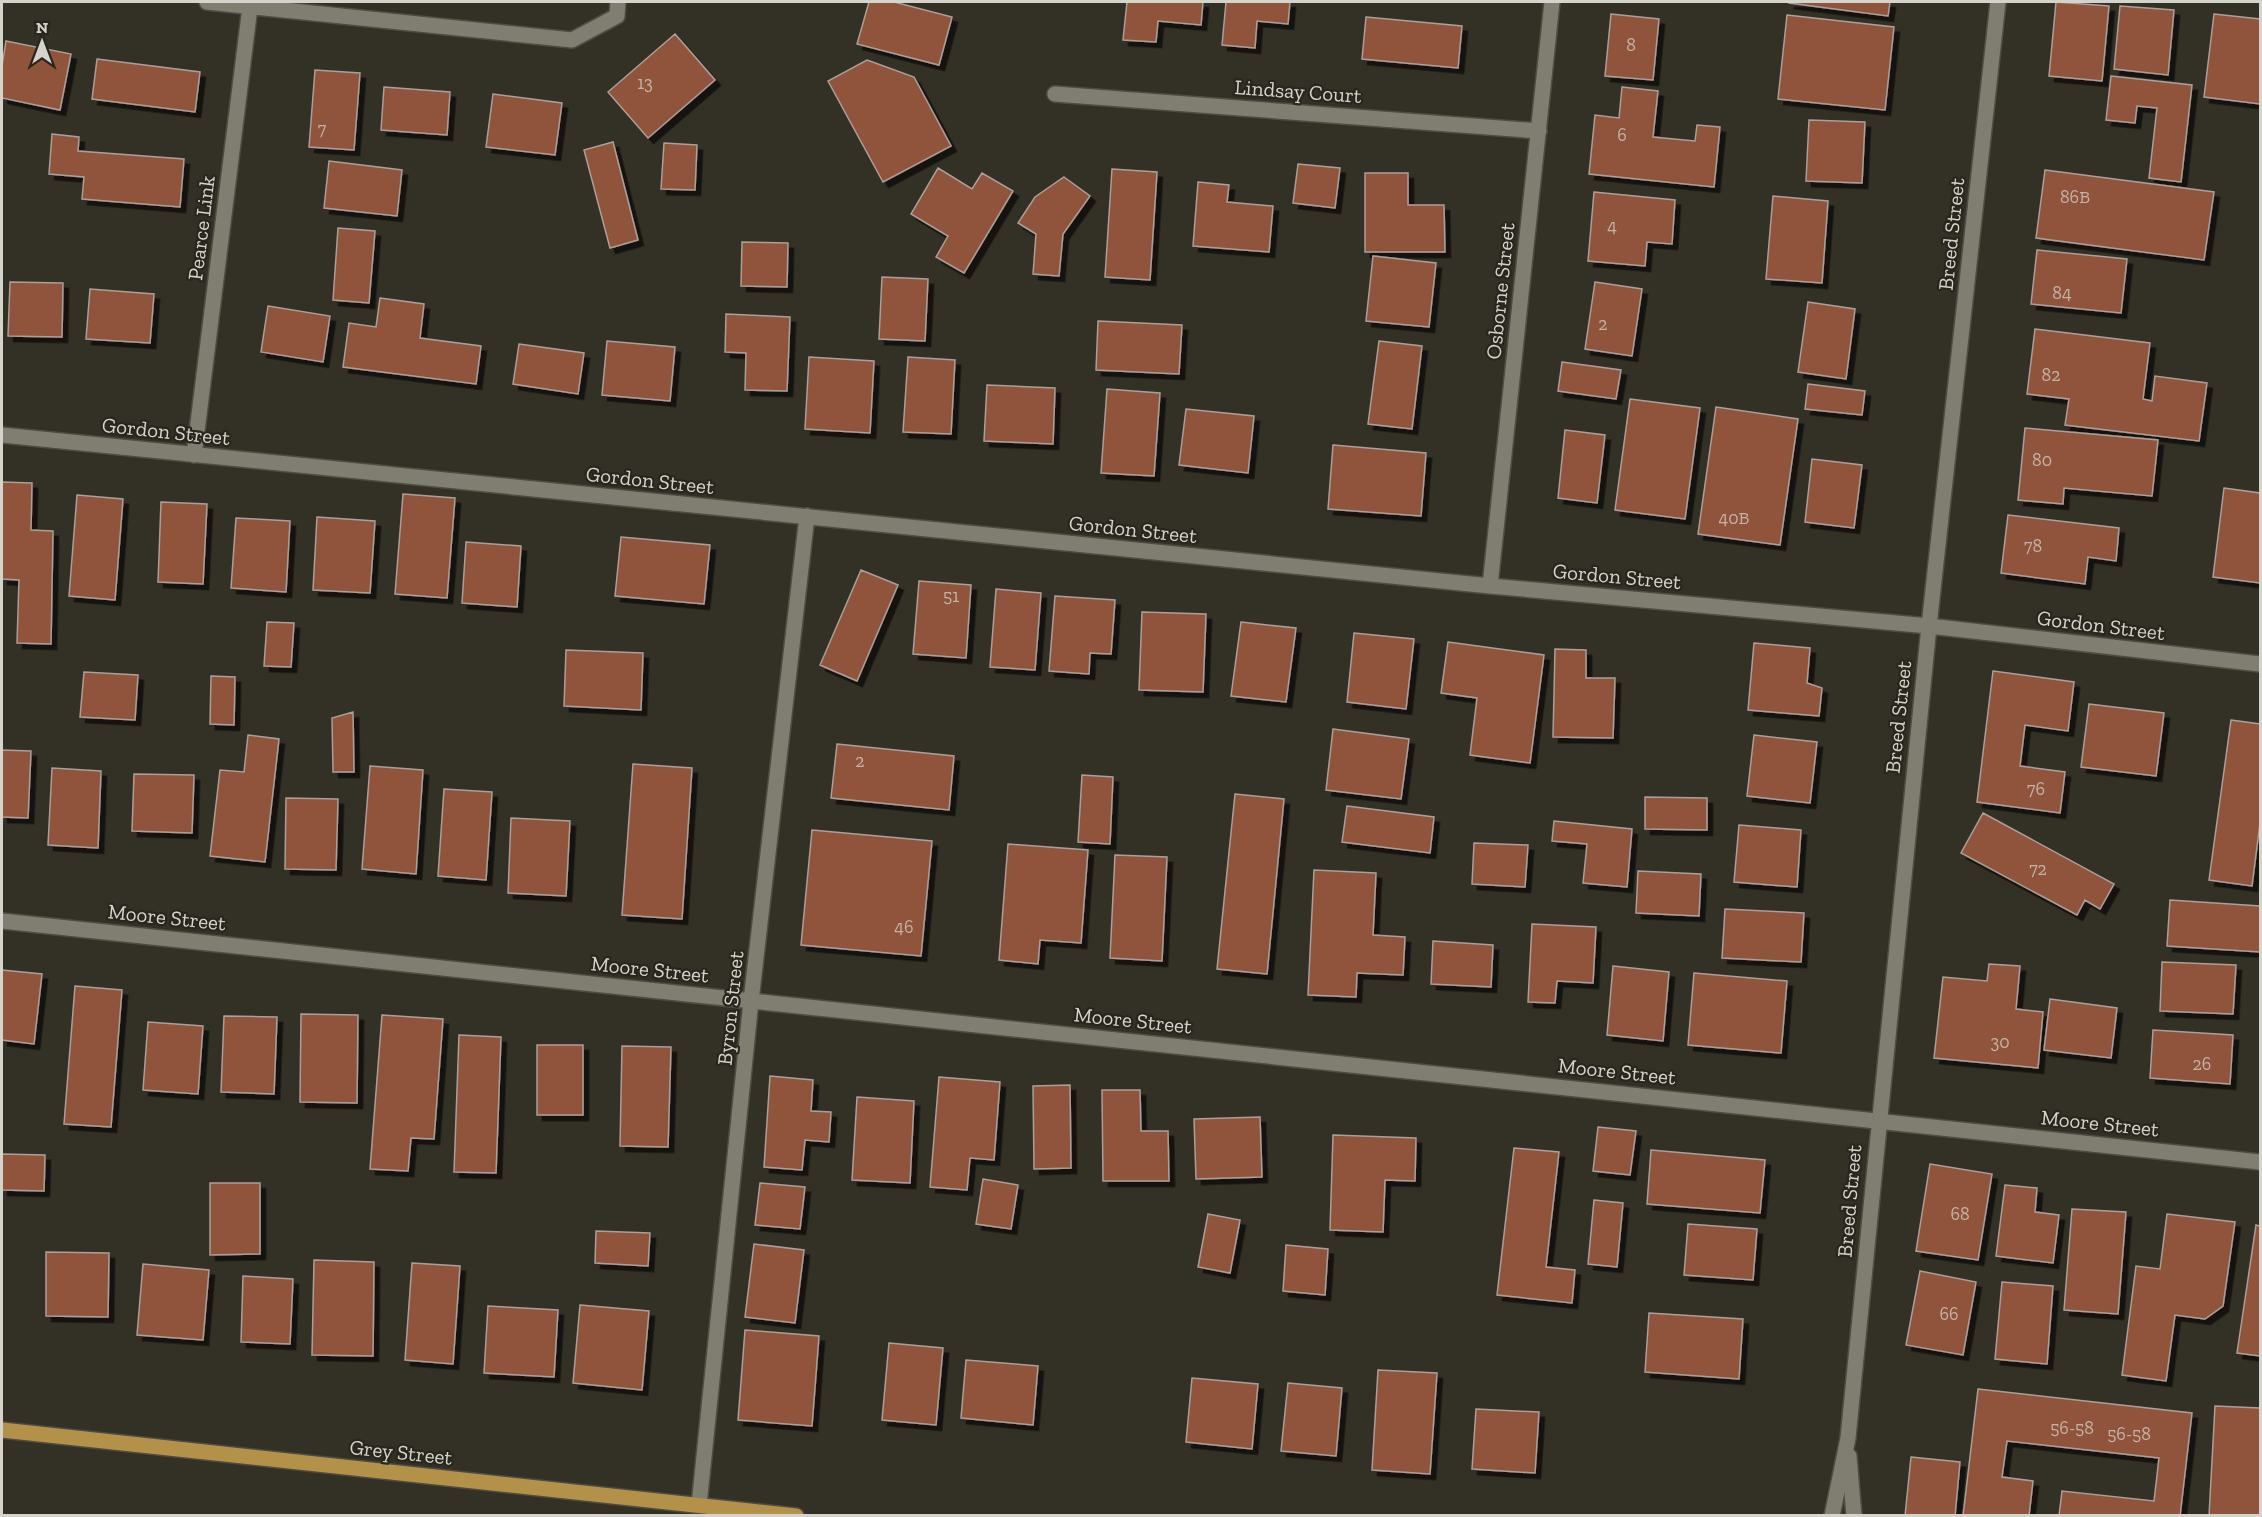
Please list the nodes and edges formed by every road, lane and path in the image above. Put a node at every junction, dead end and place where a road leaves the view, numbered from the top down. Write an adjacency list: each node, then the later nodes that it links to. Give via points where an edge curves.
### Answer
1 (207, 2): 4 (street)
2 (1552, 2): 7 (street, Osborne Street)
3 (1998, 2): 12 (street, Breed Street)
4 (250, 7): 5 (street, via 572,40); 9 (street, Pearce Link)
5 (618, 9)
6 (1055, 94): 7 (street, Lindsay Court)
7 (1539, 131): 11 (street, Osborne Street)
8 (2, 435): 9 (street, Gordon Street)
9 (194, 454): 10 (street, Gordon Street)
10 (807, 516): 11 (street, Gordon Street); 15 (street, Byron Street)
11 (1490, 586): 12 (street, Gordon Street)
12 (1929, 626): 13 (street, Gordon Street); 16 (street, Breed Street)
13 (2260, 664)
14 (2, 921): 15 (street, Moore Street)
15 (751, 1001): 16 (street, Moore Street); 20 (street, Byron Street)
16 (1878, 1120): 17 (street, Moore Street); 19 (street, Breed Street)
17 (2260, 1162)
18 (2, 1430): 20 (main road, Grey Street)
19 (1848, 1438): 22 (street, Breed Street); 23 (street, Breed Street)
20 (699, 1505): 21 (main road, Grey Street)
21 (796, 1515)
22 (1832, 1515)
23 (1854, 1515)

